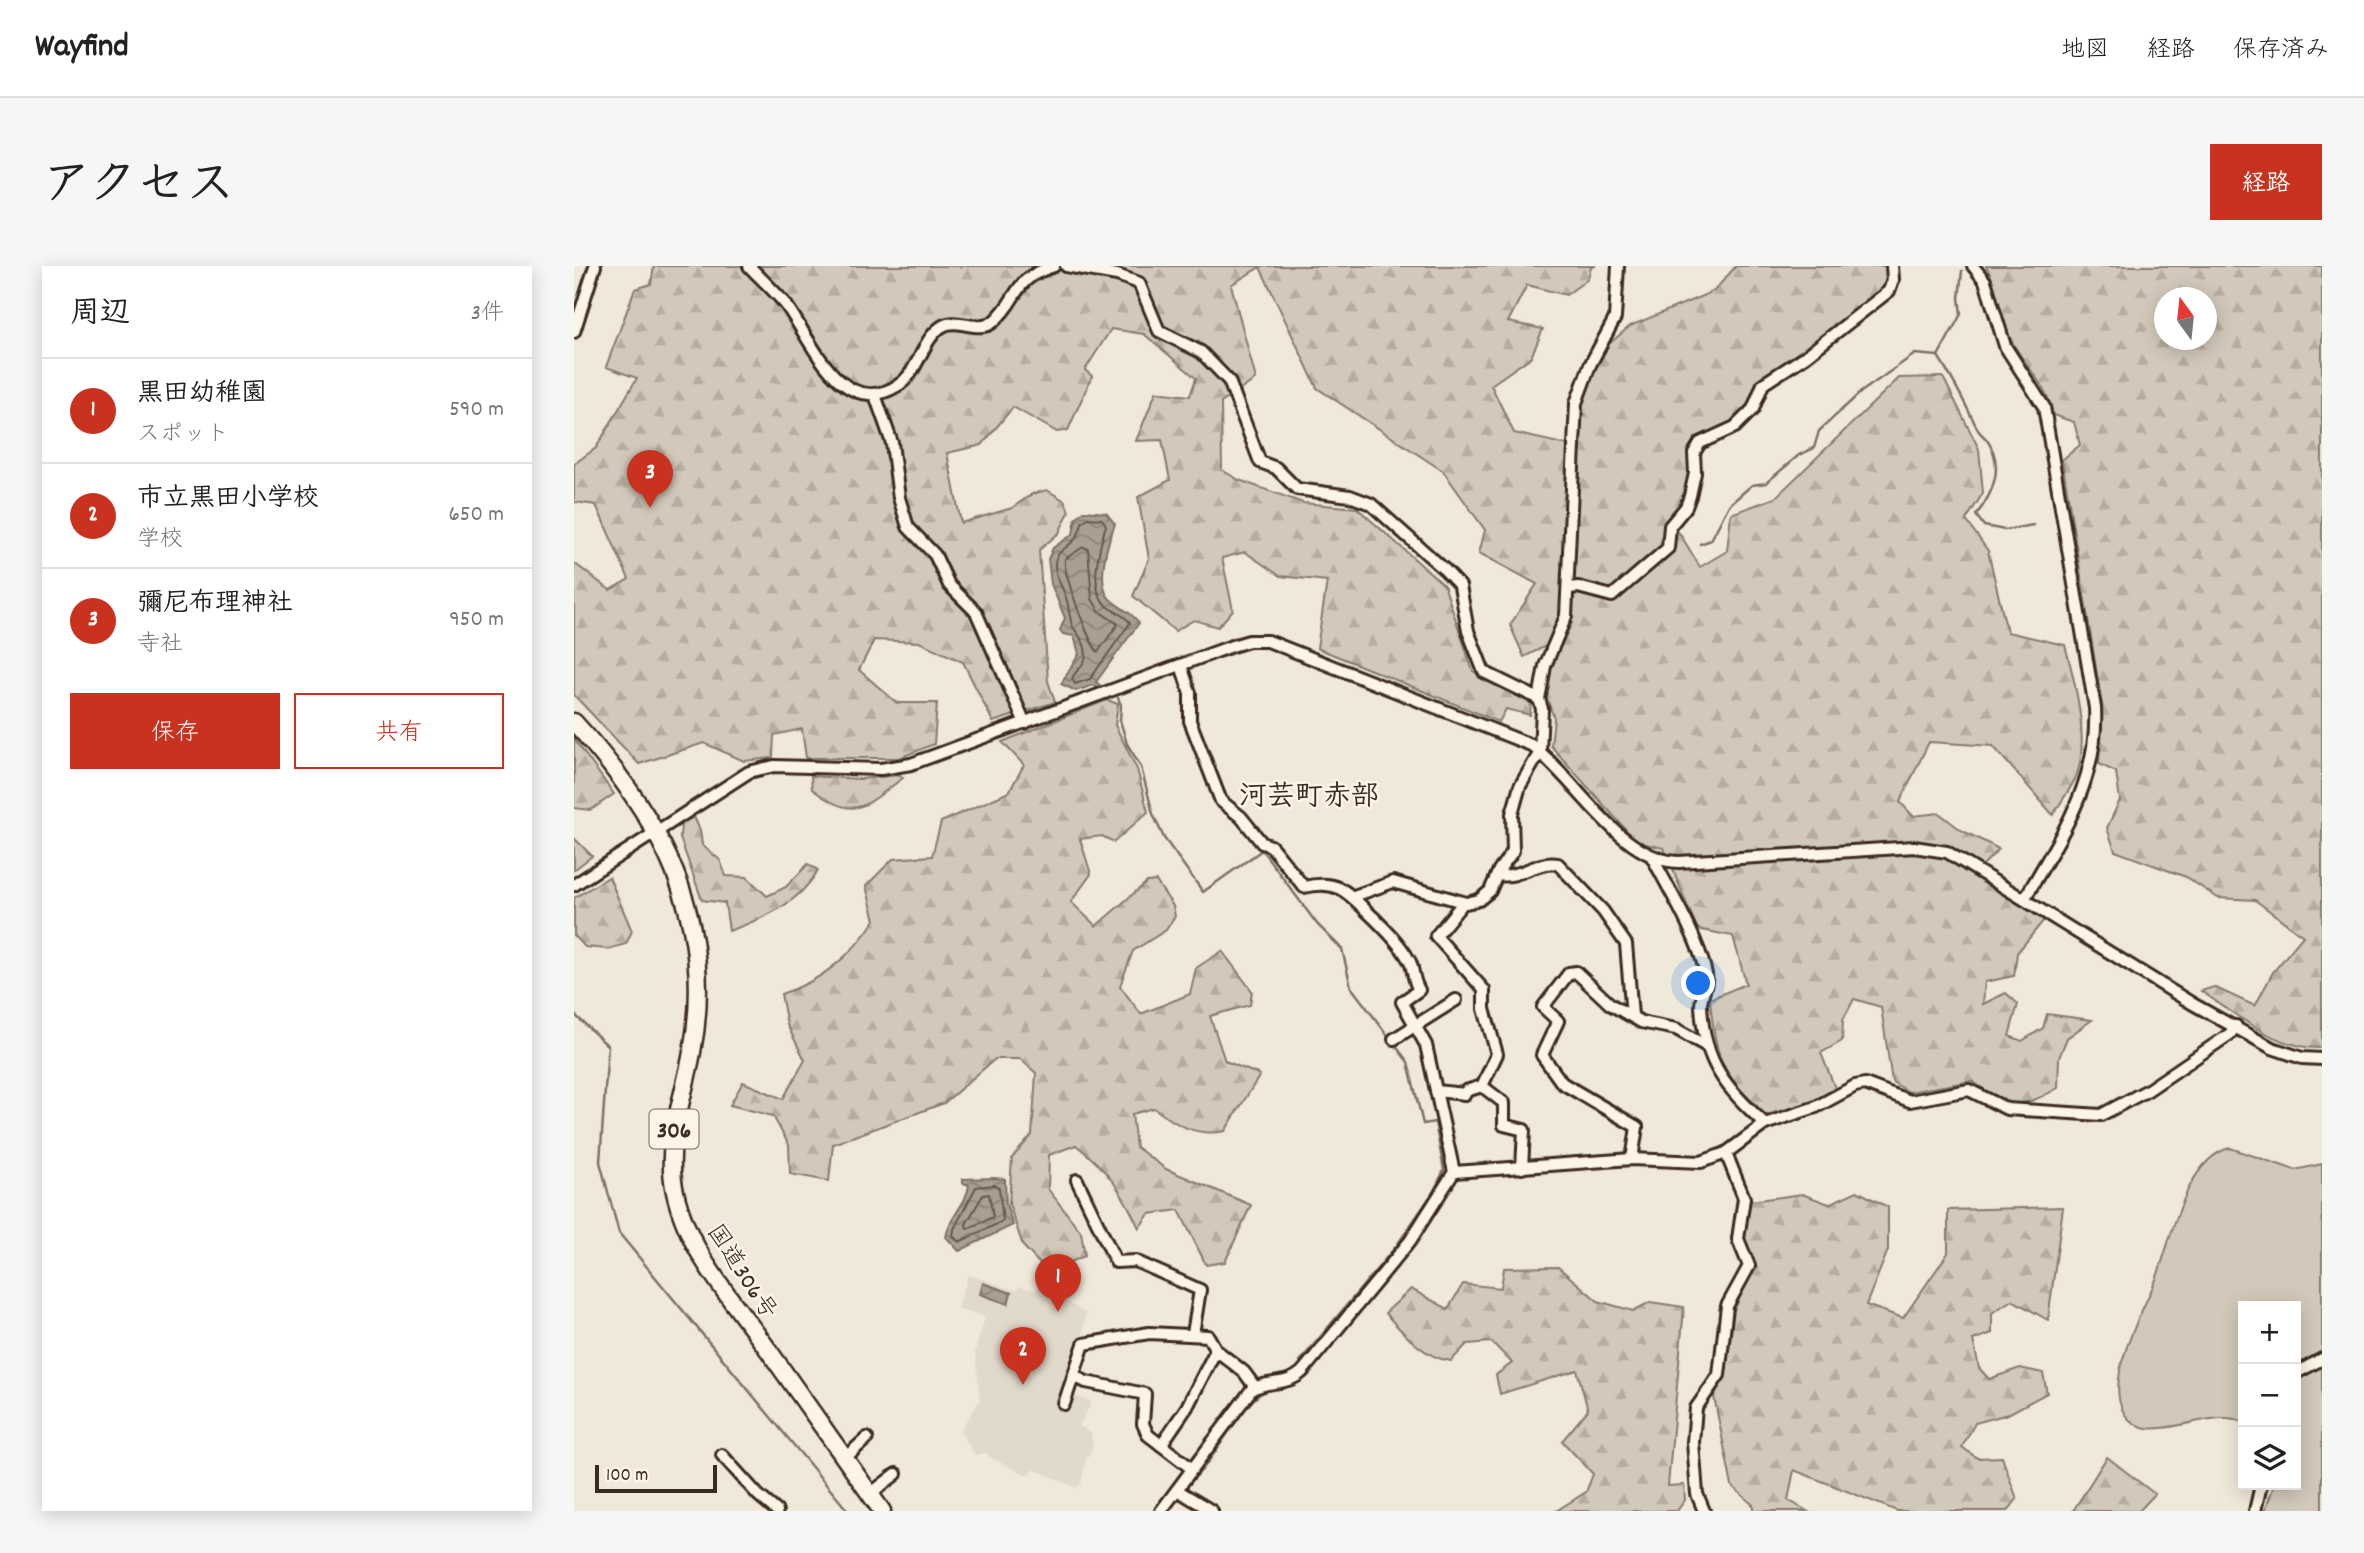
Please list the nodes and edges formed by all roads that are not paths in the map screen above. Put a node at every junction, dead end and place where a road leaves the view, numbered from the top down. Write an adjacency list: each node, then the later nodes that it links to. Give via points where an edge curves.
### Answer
1 (595, 266): 8 (street)
2 (749, 266): 9 (street, via 786,304 830,372 850,389)
3 (1054, 266): 9 (street, via 1033,272 990,324 942,326 898,386)
4 (1066, 266): 12 (street, via 1139,283 1159,331 1200,352 1229,381 1260,462 1276,468 1297,489 1350,496 1379,511 1460,586 1468,631 1485,672)
5 (1618, 266): 10 (street, via 1615,318 1576,403)
6 (1892, 266): 10 (street, via 1889,291 1763,384 1752,409 1735,427 1700,443 1694,453 1690,496 1670,526 1665,551 1612,596)
7 (1973, 266): 22 (street, via 1985,281 2005,346 2044,407 2095,708 2083,793)
8 (574, 332)
9 (875, 395): 14 (street, via 892,443 908,527 935,555 948,585 978,616)
10 (1569, 588): 12 (street, via 1566,616 1545,666)
11 (1181, 665): 14 (street); 15 (street, via 1249,641 1276,643); 21 (street, via 1190,693 1190,721 1222,801 1262,843 1271,846 1304,887 1325,884)
12 (1539, 699): 15 (street)
13 (574, 722): 16 (highway, 国道306号 / 306)
14 (1025, 723): 16 (street, via 894,767 760,768 726,784)
15 (1540, 752): 17 (street, via 1624,838); 18 (street, via 1520,786 1512,814 1513,851)
16 (657, 830): 19 (street); 50 (highway, 国道306号 / 306, via 689,910 699,974 696,1032 673,1139 676,1198 699,1253)
17 (1652, 858): 22 (street, via 1678,862 1924,847 1956,856); 30 (street, via 1706,973 1701,1007)
18 (1498, 875): 23 (street, via 1484,898); 26 (street, via 1515,876 1558,864 1603,911 1626,944)
19 (574, 885)
20 (1381, 886): 21 (street); 23 (street, via 1404,884); 24 (street)
21 (1354, 896): 24 (street)
22 (2025, 898): 28 (street)
23 (1463, 902): 32 (street, via 1436,936 1484,990 1484,1009 1497,1054)
24 (1367, 911): 27 (street, via 1411,962 1412,979 1419,990 1402,1002)
25 (1456, 1000): 27 (street)
26 (1632, 1016): 30 (street, via 1649,1025 1676,1029); 36 (street, via 1610,1004 1580,974 1569,973 1543,1007 1558,1021 1542,1055 1562,1083 1637,1127)
27 (1417, 1026): 29 (street); 33 (street)
28 (2236, 1027): 31 (street, via 2281,1053); 34 (street, via 2148,1090 2101,1115 2007,1109 1969,1090 1910,1101 1865,1084)
29 (1394, 1040)
30 (1708, 1047): 34 (street, via 1727,1088)
31 (2322, 1059)
32 (1482, 1086): 33 (street, via 1465,1094); 37 (street, via 1504,1103 1504,1125 1524,1130)
33 (1436, 1091): 38 (street)
34 (1765, 1124): 35 (street)
35 (1726, 1153): 36 (street, via 1701,1162); 60 (street, via 1744,1198 1738,1239 1749,1266 1727,1306 1719,1375 1696,1408 1696,1494)
36 (1632, 1159): 37 (street)
37 (1522, 1167): 38 (street)
38 (1454, 1172): 45 (street, via 1410,1241 1302,1372 1289,1381)
39 (1077, 1180): 40 (street, via 1116,1262 1135,1261 1200,1290)
40 (1193, 1334): 41 (street, via 1209,1336); 44 (street, via 1149,1333 1084,1344)
41 (1216, 1350): 45 (street); 48 (street)
42 (2322, 1359): 43 (street)
43 (2301, 1370)
44 (1074, 1376): 46 (street); 48 (street, via 1145,1394 1144,1428)
45 (1255, 1387): 51 (street)
46 (1065, 1404)
47 (867, 1438): 50 (street)
48 (1161, 1445): 51 (street)
49 (722, 1455): 56 (street)
50 (845, 1458): 55 (highway, 国道306号 / 306)
51 (1191, 1468): 53 (street)
52 (896, 1474): 55 (street)
53 (1177, 1490): 58 (street); 59 (street)
54 (2260, 1490): 61 (street)
55 (870, 1494): 57 (highway, 国道306号 / 306)
56 (777, 1511)
57 (882, 1511)
58 (1161, 1511)
59 (1212, 1511)
60 (1704, 1511)
61 (2255, 1511)

